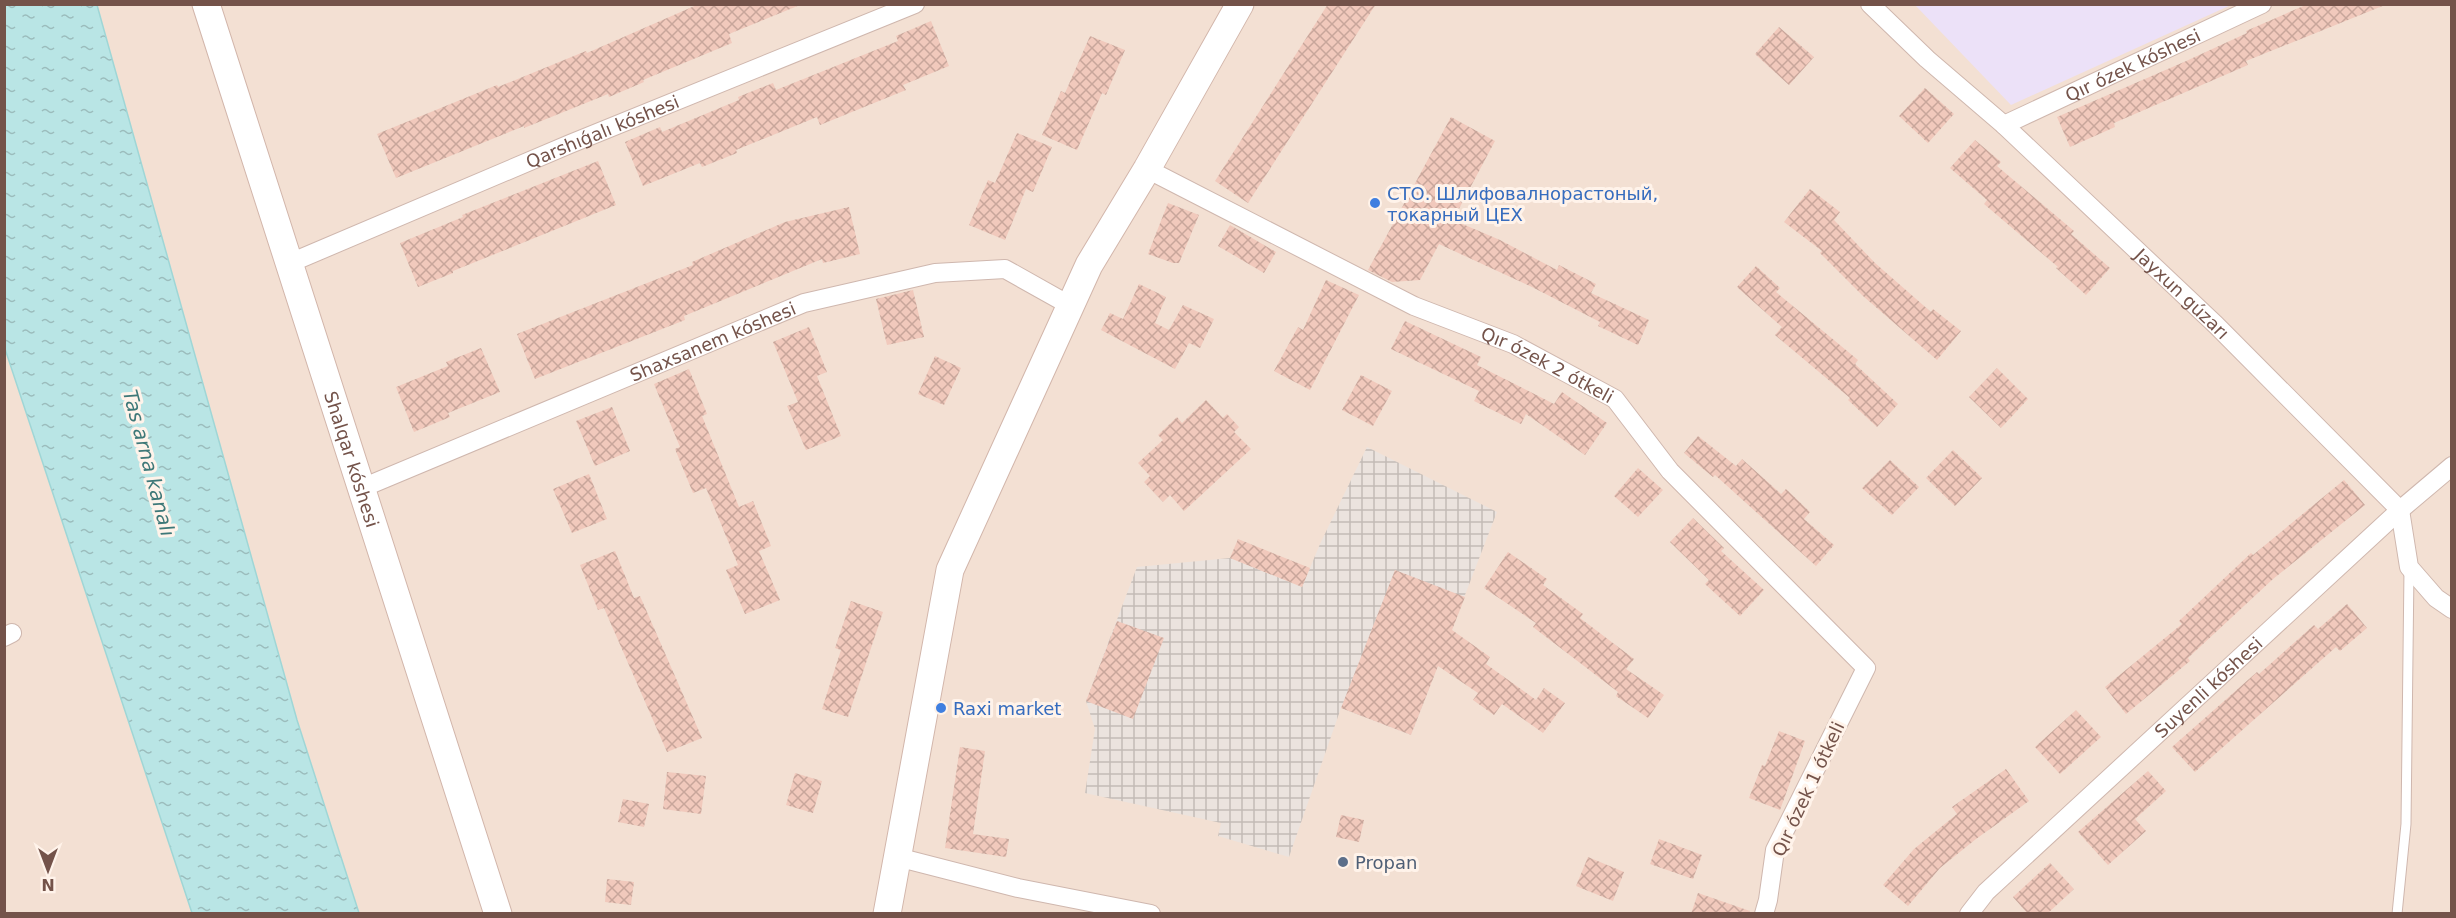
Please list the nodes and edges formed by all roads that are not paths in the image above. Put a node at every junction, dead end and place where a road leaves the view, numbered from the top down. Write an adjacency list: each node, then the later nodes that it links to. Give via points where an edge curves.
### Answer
1 (206, 4): 8 (street, Shalqar kóshesi)
2 (915, 4): 8 (street, Qarshıǵalı kóshesi)
3 (1240, 4): 7 (street)
4 (1870, 4): 6 (street, Jayxun gúzarı)
5 (2262, 4): 6 (street, Qır ózek kóshesi)
6 (2004, 125): 12 (street, Jayxun gúzarı, via 2216,325)
7 (1147, 169): 9 (street, via 1089,265); 15 (street, Qır ózek 2 ótkeli, via 1414,306 1513,344 1615,399 1670,471)
8 (290, 263): 11 (street, Shalqar kóshesi)
9 (1071, 306): 11 (street, Shaxsanem kóshesi, via 1005,269 935,273 804,303); 16 (street, via 950,570)
10 (2451, 466): 12 (street, Suyenli kóshesi)
11 (362, 488): 17 (street, Shalqar kóshesi)
12 (2400, 510): 13 (street); 21 (street, Suyenli kóshesi, via 1986,892)
13 (2409, 567): 14 (street); 22 (lane, via 2406,824)
14 (2451, 609)
15 (1866, 668): 20 (street, Qır ózek 1 ótkeli, via 1775,850)
16 (897, 857): 18 (street); 19 (street, via 1018,888)
17 (498, 914)
18 (887, 914)
19 (1151, 914)
20 (1764, 914)
21 (1968, 914)
22 (2397, 914)

